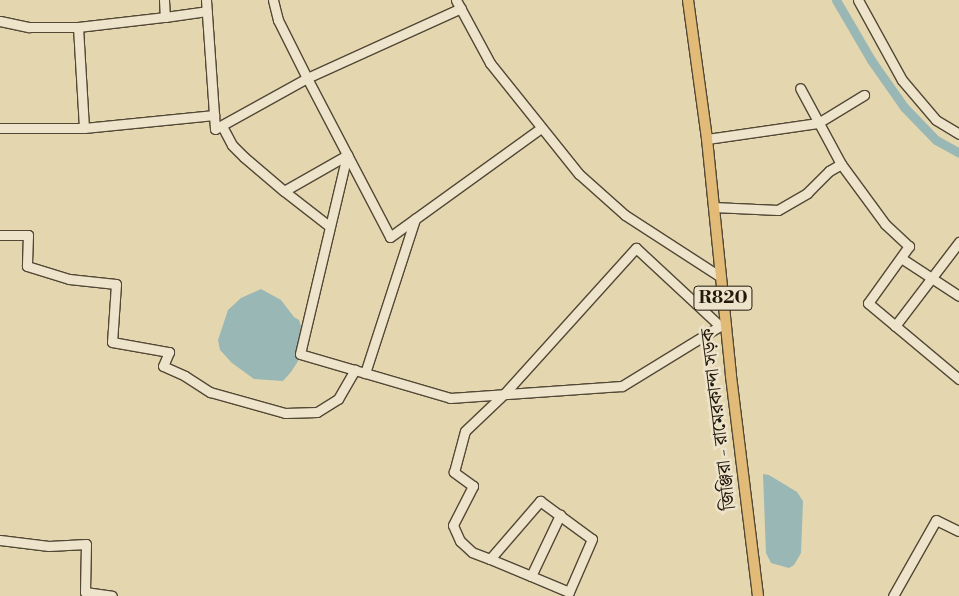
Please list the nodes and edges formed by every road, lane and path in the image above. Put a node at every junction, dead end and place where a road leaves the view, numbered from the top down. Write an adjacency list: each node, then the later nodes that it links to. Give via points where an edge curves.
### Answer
1 (164, 0): 8 (street)
2 (206, 0): 7 (street)
3 (273, 0): 11 (street, via 278,20)
4 (688, 0): 21 (main road, জিঞ্জিরা - রামেরকান্দা সড়ক / R820)
5 (858, 0): 20 (street, via 902,80 936,120)
6 (458, 4): 11 (street); 19 (street, via 490,63)
7 (206, 12): 8 (street); 14 (street)
8 (165, 17): 10 (street)
9 (0, 21): 10 (street, via 29,27)
10 (78, 27): 18 (street)
11 (307, 78): 16 (street); 22 (street)
12 (800, 88): 15 (street)
13 (864, 94): 15 (street)
14 (214, 115): 16 (street, via 215,129); 18 (street)
15 (818, 123): 21 (street); 23 (street)
16 (222, 126): 24 (street, via 232,145 244,158)
17 (0, 128): 18 (street)
18 (84, 128)
19 (541, 128): 26 (street); 31 (street, via 579,174 625,215)
20 (959, 134)
21 (707, 139): 25 (main road, জিঞ্জিরা - রামেরকান্দা সড়ক / R820)
22 (347, 155): 24 (street); 26 (street, via 390,238); 27 (street)
23 (841, 164): 25 (street, via 807,193 778,210); 30 (street, via 885,224 909,246)
24 (284, 191): 27 (street)
25 (713, 207): 31 (main road, জিঞ্জিরা - রামেরকান্দা সড়ক / R820)
26 (415, 219): 37 (street)
27 (330, 226): 36 (street, via 300,354)
28 (0, 235): 36 (street, via 28,234 27,266 69,279 116,284 112,342 169,352 163,366 210,392 285,414 318,412 338,399)
29 (959, 242): 32 (street)
30 (901, 258): 32 (street); 35 (street, via 868,303)
31 (721, 277): 34 (main road, জিঞ্জিরা - রামেরকান্দা সড়ক / R820)
32 (931, 278): 33 (street); 35 (street)
33 (959, 296)
34 (723, 324): 39 (street, via 622,386); 39 (street, via 636,248); 46 (main road, জিঞ্জিরা - রামেরকান্দা সড়ক / R820)
35 (895, 326): 38 (street)
36 (356, 370): 37 (street)
37 (366, 373): 39 (street, via 450,398)
38 (959, 379)
39 (504, 394): 43 (street, via 465,431 454,472 474,486 453,525 460,540 472,552)
40 (560, 516): 43 (street, via 540,501); 44 (street); 44 (street, via 592,539 569,592)
41 (959, 531): 47 (street, via 936,520)
42 (0, 540): 45 (street, via 49,546 86,544 85,592)
43 (490, 559): 44 (street)
44 (531, 576)
45 (112, 596)
46 (758, 596)
47 (893, 596)

